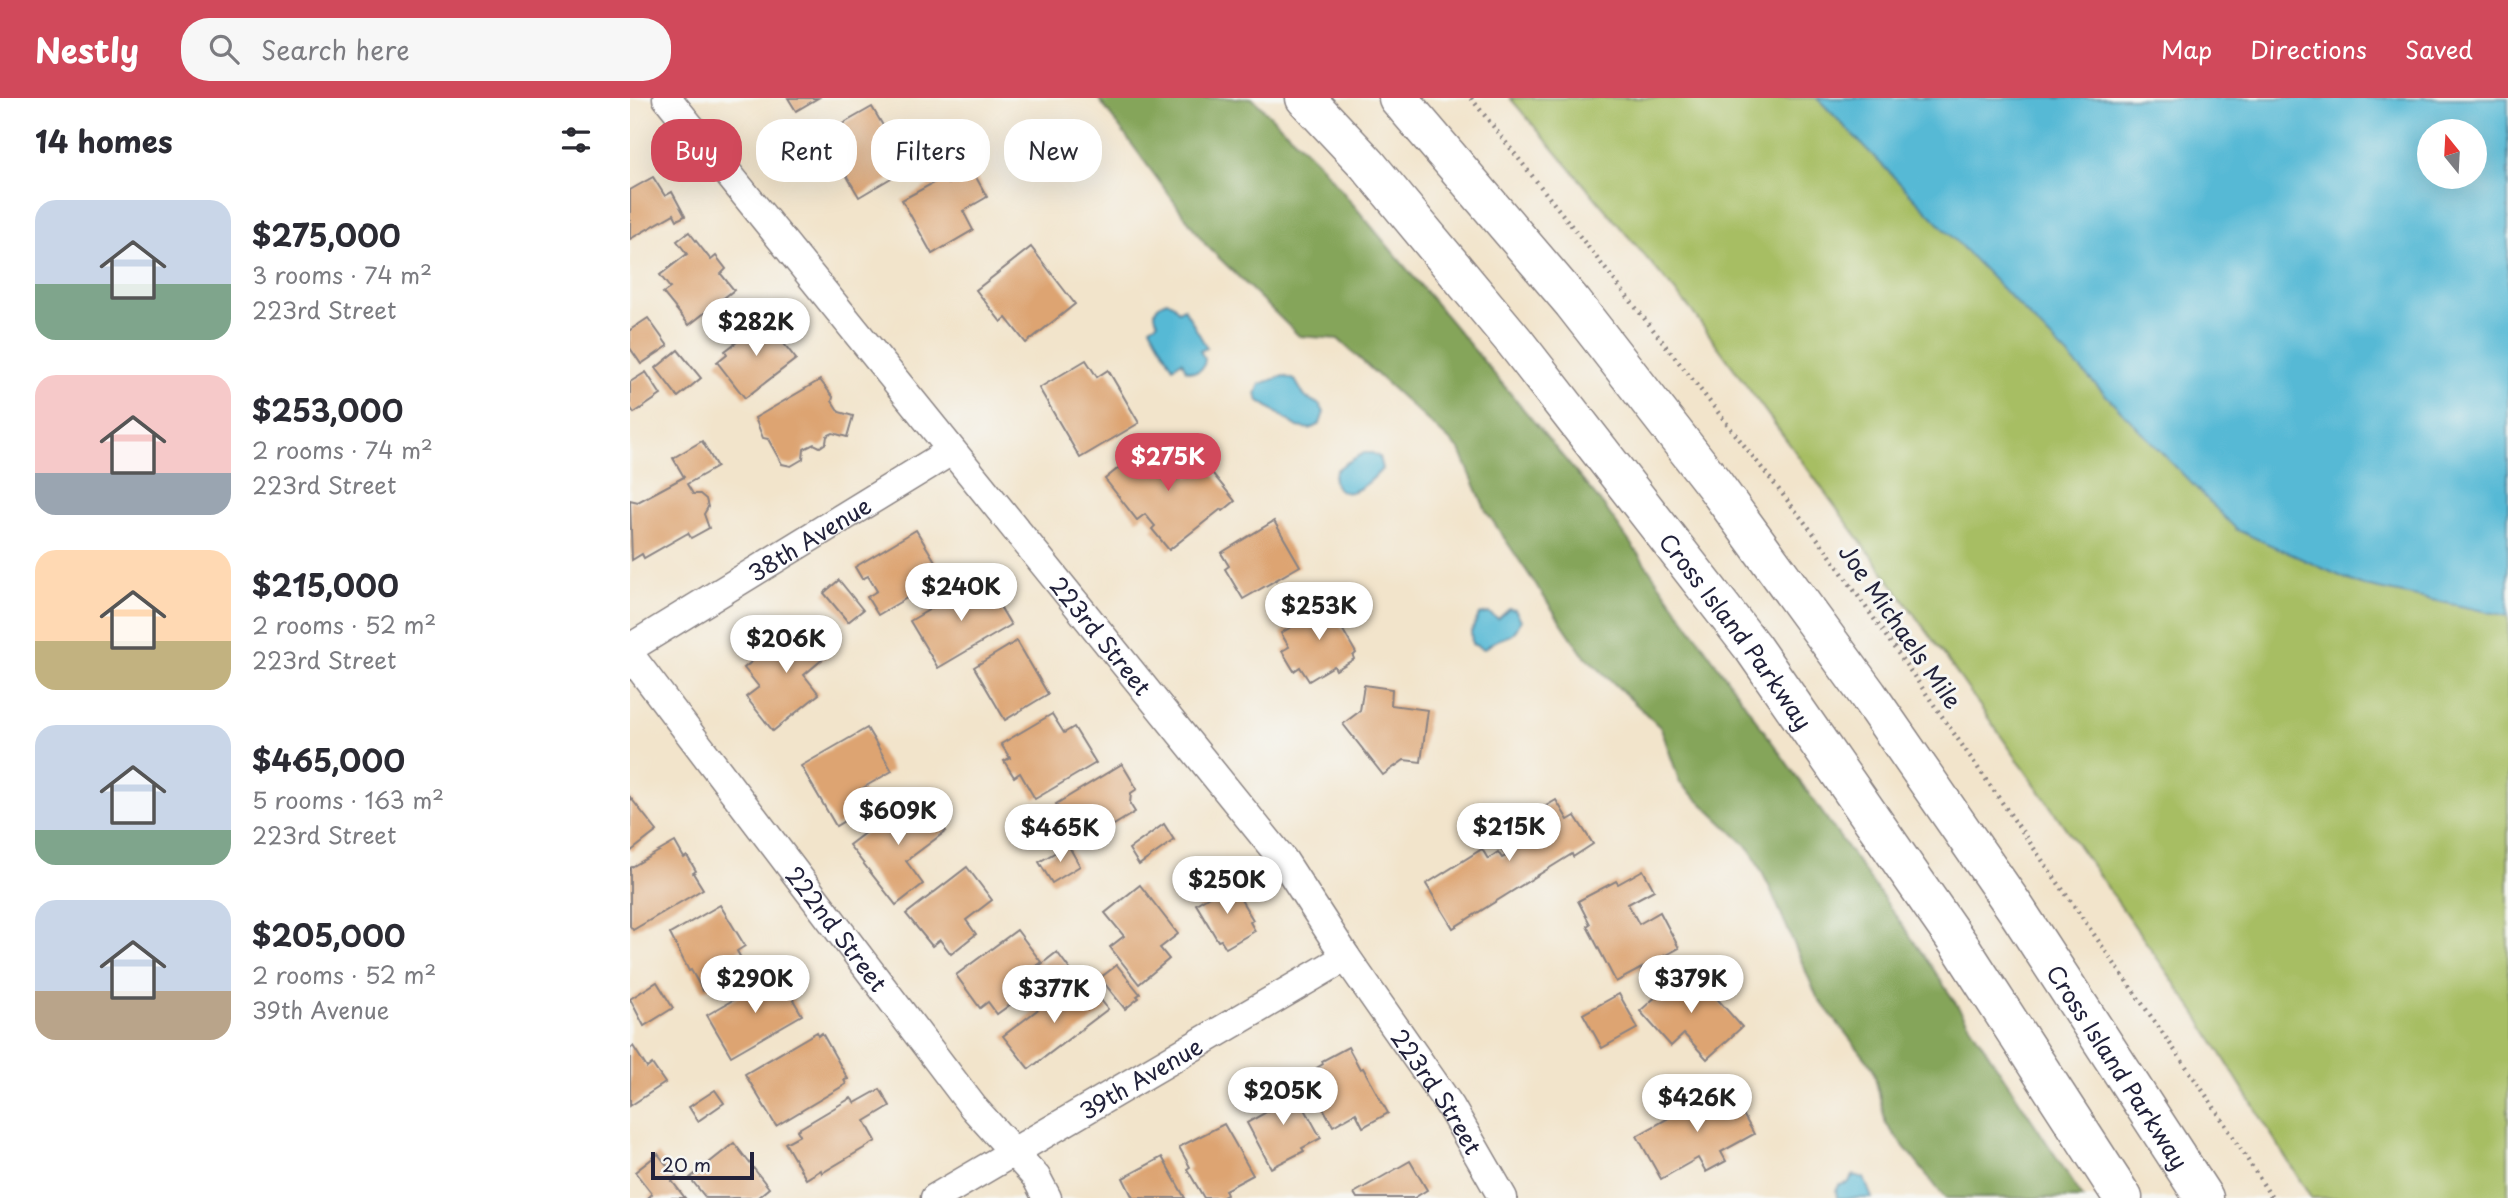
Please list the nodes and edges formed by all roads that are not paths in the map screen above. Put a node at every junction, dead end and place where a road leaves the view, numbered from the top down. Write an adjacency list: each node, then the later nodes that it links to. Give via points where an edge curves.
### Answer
1 (667, 98): 4 (street, 223rd Street)
2 (1305, 98): 12 (highway, Cross Island Parkway, via 1367,164 1515,342 1753,648 1962,949)
3 (1398, 98): 13 (highway, Cross Island Parkway, via 1573,303 1714,484 2016,909)
4 (951, 451): 5 (street, 38th Avenue); 7 (street, 223rd Street, via 1284,861)
5 (630, 648)
6 (630, 655): 8 (street, 222nd Street, via 973,1107)
7 (1346, 957): 8 (street, 39th Avenue); 11 (street, 223rd Street, via 1450,1106)
8 (1015, 1153): 9 (street, 39th Avenue); 10 (street, 222nd Street)
9 (935, 1198)
10 (1047, 1198)
11 (1503, 1198)
12 (2123, 1198)
13 (2204, 1198)

